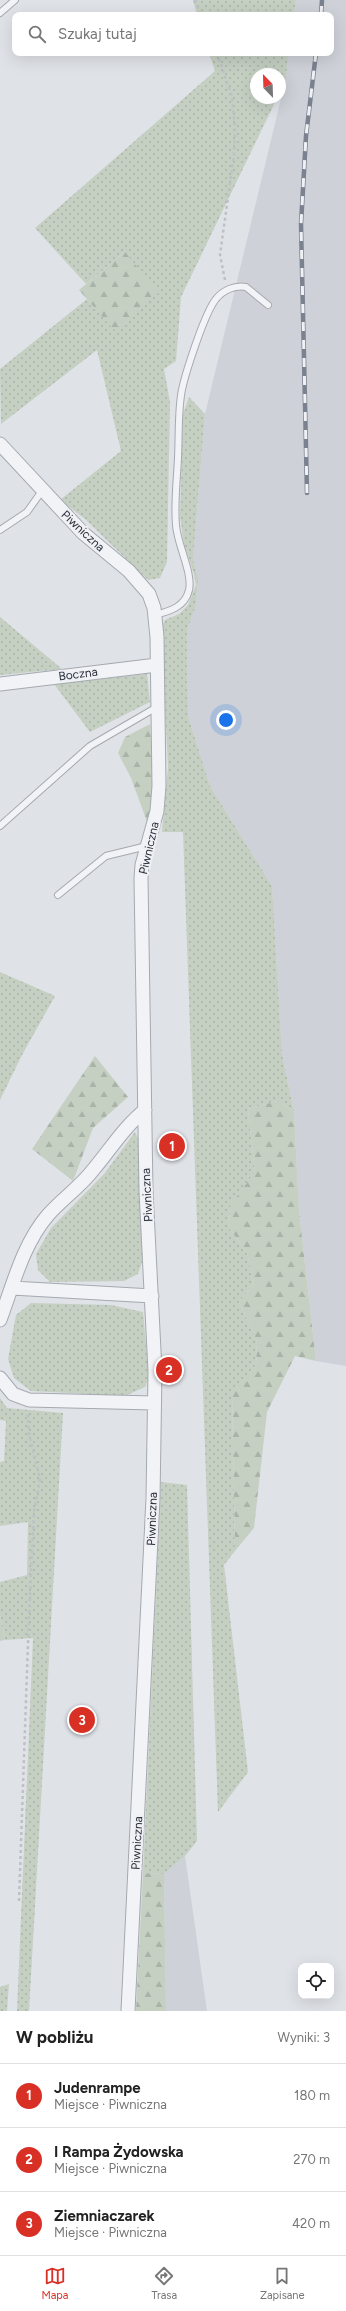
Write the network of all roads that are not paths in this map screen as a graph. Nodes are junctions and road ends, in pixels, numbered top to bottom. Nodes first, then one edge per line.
1 (15, 0) edge
2 (0, 13) edge
3 (268, 305) dead end
4 (0, 444) edge
5 (42, 491) junction
6 (0, 530) edge
7 (155, 615) junction
8 (156, 665) junction
9 (0, 684) edge
10 (157, 707) junction
11 (0, 826) edge
12 (149, 845) junction
13 (58, 895) dead end
14 (145, 1110) junction
15 (12, 1288) junction
16 (152, 1296) junction
17 (0, 1320) edge
18 (0, 1378) edge
19 (154, 1403) junction
20 (128, 2011) edge

1 - 2 lane
3 - 7 lane
4 - 5 street, Piwniczna
5 - 6 lane
5 - 7 street, Piwniczna
7 - 8 street, Piwniczna
8 - 9 street, Boczna
8 - 10 street, Piwniczna
10 - 11 lane
10 - 12 street, Piwniczna
12 - 13 lane
12 - 14 street, Piwniczna
14 - 15 street
14 - 16 street, Piwniczna
15 - 16 street
15 - 17 street
16 - 19 street, Piwniczna
18 - 19 street
19 - 20 street, Piwniczna

